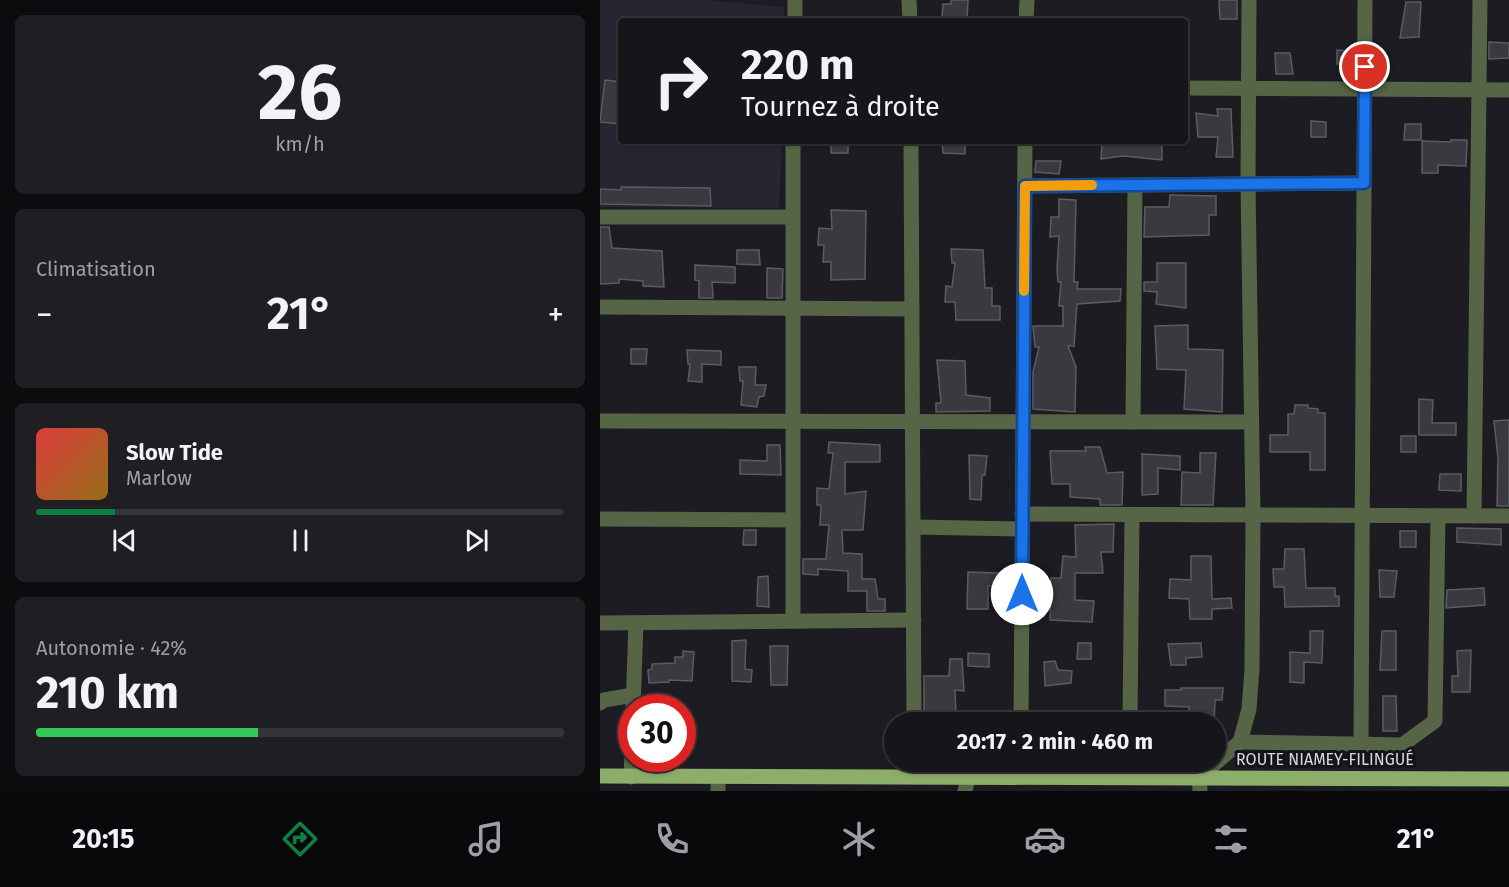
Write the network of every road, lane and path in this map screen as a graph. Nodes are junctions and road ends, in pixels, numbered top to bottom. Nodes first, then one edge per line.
1 (795, 0) edge
2 (909, 0) edge
3 (1027, 0) edge
4 (1250, 0) edge
5 (1365, 0) edge
6 (1480, 0) edge
7 (795, 18) edge
8 (910, 18) edge
9 (1026, 18) edge
10 (1188, 88) edge
11 (1249, 88) junction
12 (1365, 89) junction
13 (1479, 90) junction
14 (1509, 90) edge
15 (793, 144) edge
16 (911, 144) edge
17 (1025, 144) edge
18 (1364, 183) junction
19 (1248, 184) junction
20 (1135, 185) junction
21 (1025, 186) junction
22 (600, 217) edge
23 (792, 217) junction
24 (600, 307) edge
25 (792, 308) junction
26 (912, 309) junction
27 (600, 421) edge
28 (792, 422) junction
29 (914, 422) junction
30 (1023, 422) junction
31 (1133, 422) junction
32 (1250, 423) junction
33 (1132, 515) junction
34 (1253, 515) junction
35 (1362, 516) junction
36 (1438, 516) junction
37 (1473, 516) junction
38 (1509, 516) edge
39 (600, 519) edge
40 (793, 520) junction
41 (1022, 522) junction
42 (914, 527) junction
43 (914, 620) junction
44 (793, 621) junction
45 (600, 623) edge
46 (636, 623) junction
47 (633, 694) edge
48 (618, 700) edge
49 (600, 703) edge
50 (914, 712) edge
51 (1021, 712) edge
52 (1130, 712) edge
53 (1240, 742) junction
54 (1361, 744) junction
55 (884, 771) edge
56 (631, 772) edge
57 (924, 772) edge
58 (1012, 772) edge
59 (1140, 772) edge
60 (600, 776) edge
61 (631, 777) junction
62 (1509, 779) edge
63 (718, 784) edge
64 (966, 784) edge
65 (1200, 784) edge
66 (1396, 784) edge

1 - 7 street
2 - 8 street
3 - 9 street
4 - 11 street
5 - 12 street
6 - 13 street
10 - 11 street
11 - 12 street
11 - 19 street
12 - 13 street
12 - 18 street
13 - 14 street
13 - 37 street
15 - 23 street
16 - 26 street
17 - 21 street
18 - 19 street
18 - 35 street
19 - 20 street
19 - 32 street
20 - 21 street
20 - 31 street
21 - 30 street
22 - 23 street
23 - 25 street
24 - 25 street
25 - 26 street
25 - 28 street
26 - 29 street
27 - 28 street
28 - 29 street
28 - 40 street
29 - 30 street
29 - 42 street
30 - 31 street
30 - 41 street
31 - 32 street
32 - 34 street
33 - 34 street
33 - 41 street
33 - 52 street
34 - 35 street
34 - 53 street
35 - 36 street
35 - 54 street
36 - 37 street
36 - 54 street
37 - 38 street
39 - 40 street
40 - 44 street
41 - 42 street
41 - 51 street
42 - 43 street
43 - 44 street
43 - 50 street
44 - 46 street
45 - 46 street
46 - 47 street
48 - 49 street
53 - 54 street
53 - 65 street
55 - 63 main road, ROUTE NIAMEY-FILINGUÉ
56 - 61 street
57 - 64 main road, ROUTE NIAMEY-FILINGUÉ
58 - 64 main road, ROUTE NIAMEY-FILINGUÉ
59 - 65 main road, ROUTE NIAMEY-FILINGUÉ
60 - 61 main road, ROUTE NIAMEY-FILINGUÉ
61 - 63 main road, ROUTE NIAMEY-FILINGUÉ
62 - 66 main road, ROUTE NIAMEY-FILINGUÉ
65 - 66 main road, ROUTE NIAMEY-FILINGUÉ

